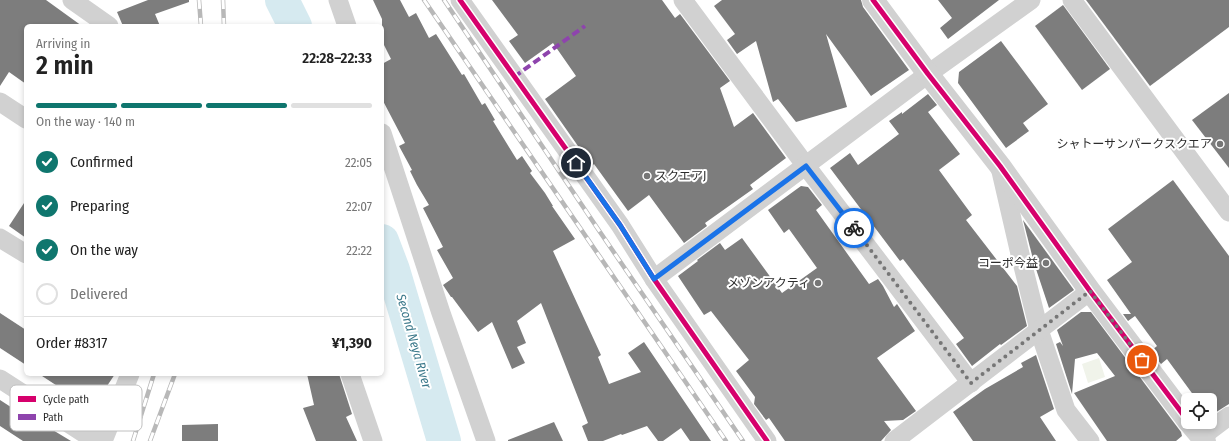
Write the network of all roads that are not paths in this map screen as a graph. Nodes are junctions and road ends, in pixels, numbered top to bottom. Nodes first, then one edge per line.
1 (72, 0) edge
2 (338, 0) edge
3 (460, 0) edge
4 (683, 0) edge
5 (873, 0) edge
6 (1031, 0) edge
7 (1072, 0) edge
8 (106, 24) edge
9 (346, 24) edge
10 (928, 74) junction
11 (0, 102) edge
12 (24, 118) edge
13 (384, 139) edge
14 (806, 166) junction
15 (1000, 166) junction
16 (1229, 212) edge
17 (0, 238) edge
18 (24, 253) edge
19 (654, 279) junction
20 (1090, 291) junction
21 (1039, 330) junction
22 (351, 376) edge
23 (0, 379) edge
24 (971, 383) junction
25 (10, 385) edge
26 (1229, 416) edge
27 (1196, 430) edge
28 (81, 431) edge
29 (107, 431) edge
30 (96, 441) edge
31 (103, 441) edge
32 (373, 441) edge
33 (486, 441) edge
34 (767, 441) edge
35 (894, 441) edge
36 (1090, 441) edge

1 - 8 street
2 - 9 street
3 - 19 street
4 - 14 street
5 - 10 street
6 - 10 street
7 - 16 street
10 - 14 street
10 - 15 street
11 - 12 street
13 - 33 street
14 - 19 street
14 - 24 street
15 - 20 street
15 - 21 street
17 - 18 street
19 - 34 street
20 - 21 street
20 - 27 street
21 - 24 street
21 - 36 street
22 - 32 street
23 - 25 street
24 - 35 street
26 - 27 street
28 - 30 street
29 - 31 street

